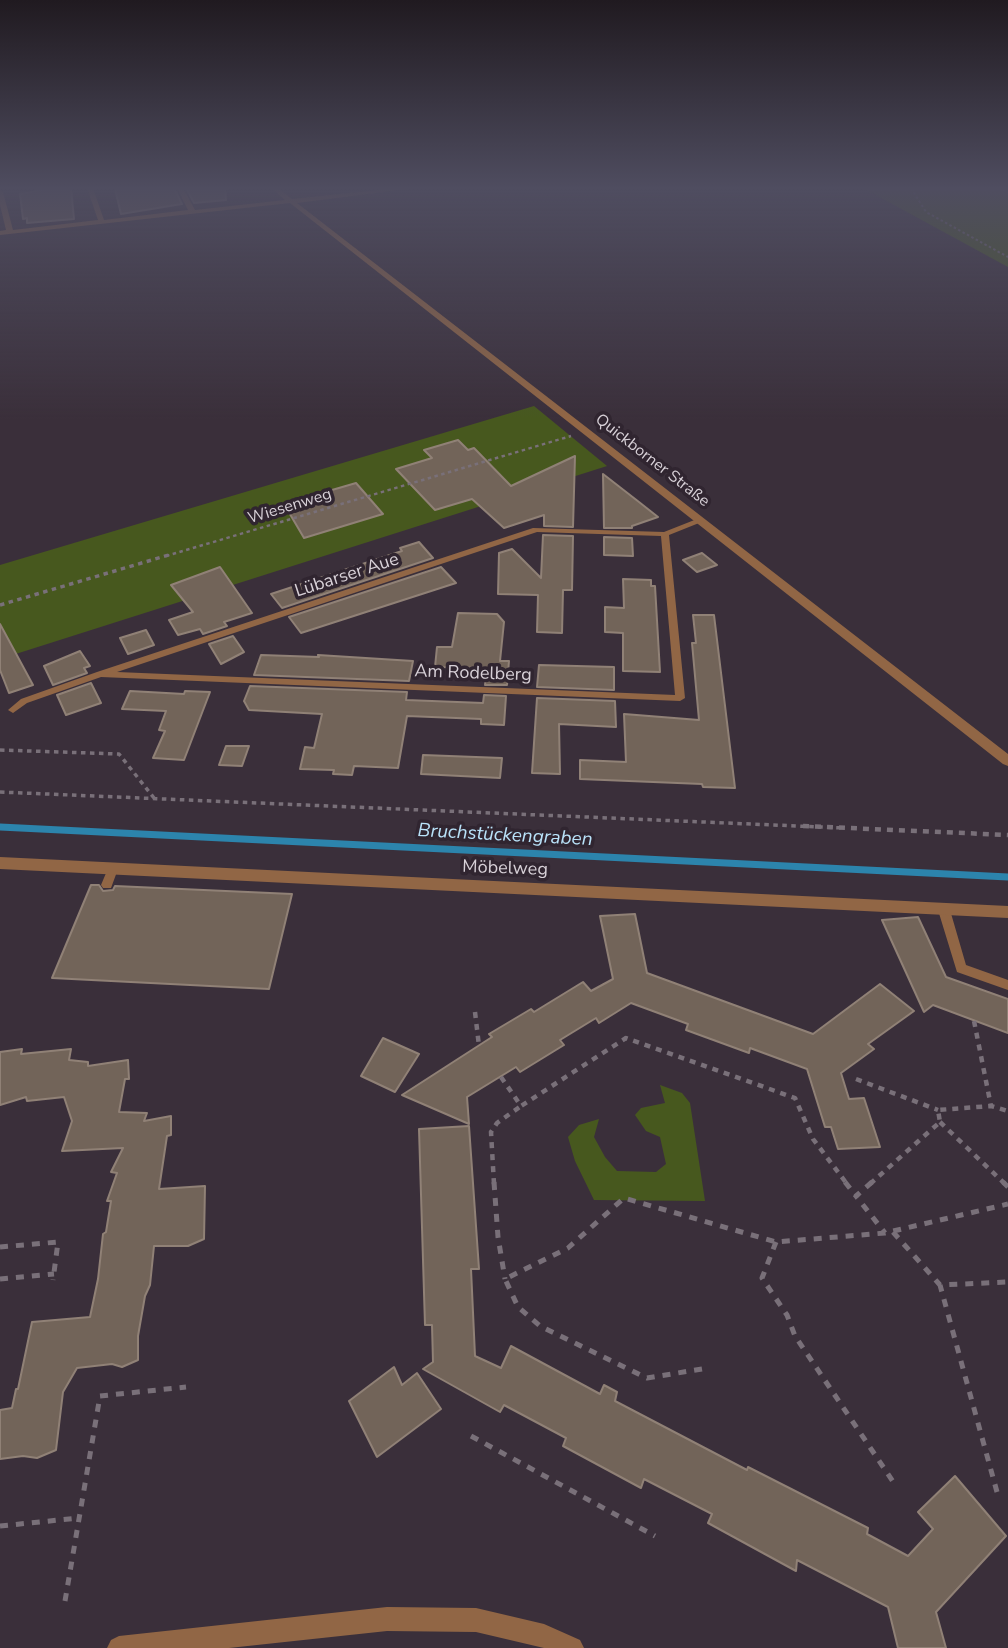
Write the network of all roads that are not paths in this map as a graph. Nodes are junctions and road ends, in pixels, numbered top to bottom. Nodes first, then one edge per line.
1 (373, 265) edge
2 (700, 521) junction
3 (665, 534) junction
4 (100, 674) junction
5 (13, 710) dead end
6 (1008, 761) edge
7 (0, 863) edge
8 (114, 869) junction
9 (107, 886) dead end
10 (944, 910) junction
11 (1008, 912) edge
12 (1008, 985) edge
13 (118, 1648) edge
14 (572, 1648) edge

1 - 2 street, Quickborner Straße
2 - 3 lane, Lübarser Aue
2 - 6 street, Quickborner Straße
3 - 4 lane, Lübarser Aue
3 - 4 lane, Am Rodelberg
4 - 5 lane, Lübarser Aue
7 - 8 street, Möbelweg
8 - 9 lane
8 - 10 street, Möbelweg
10 - 11 street, Möbelweg
10 - 12 lane
13 - 14 street

